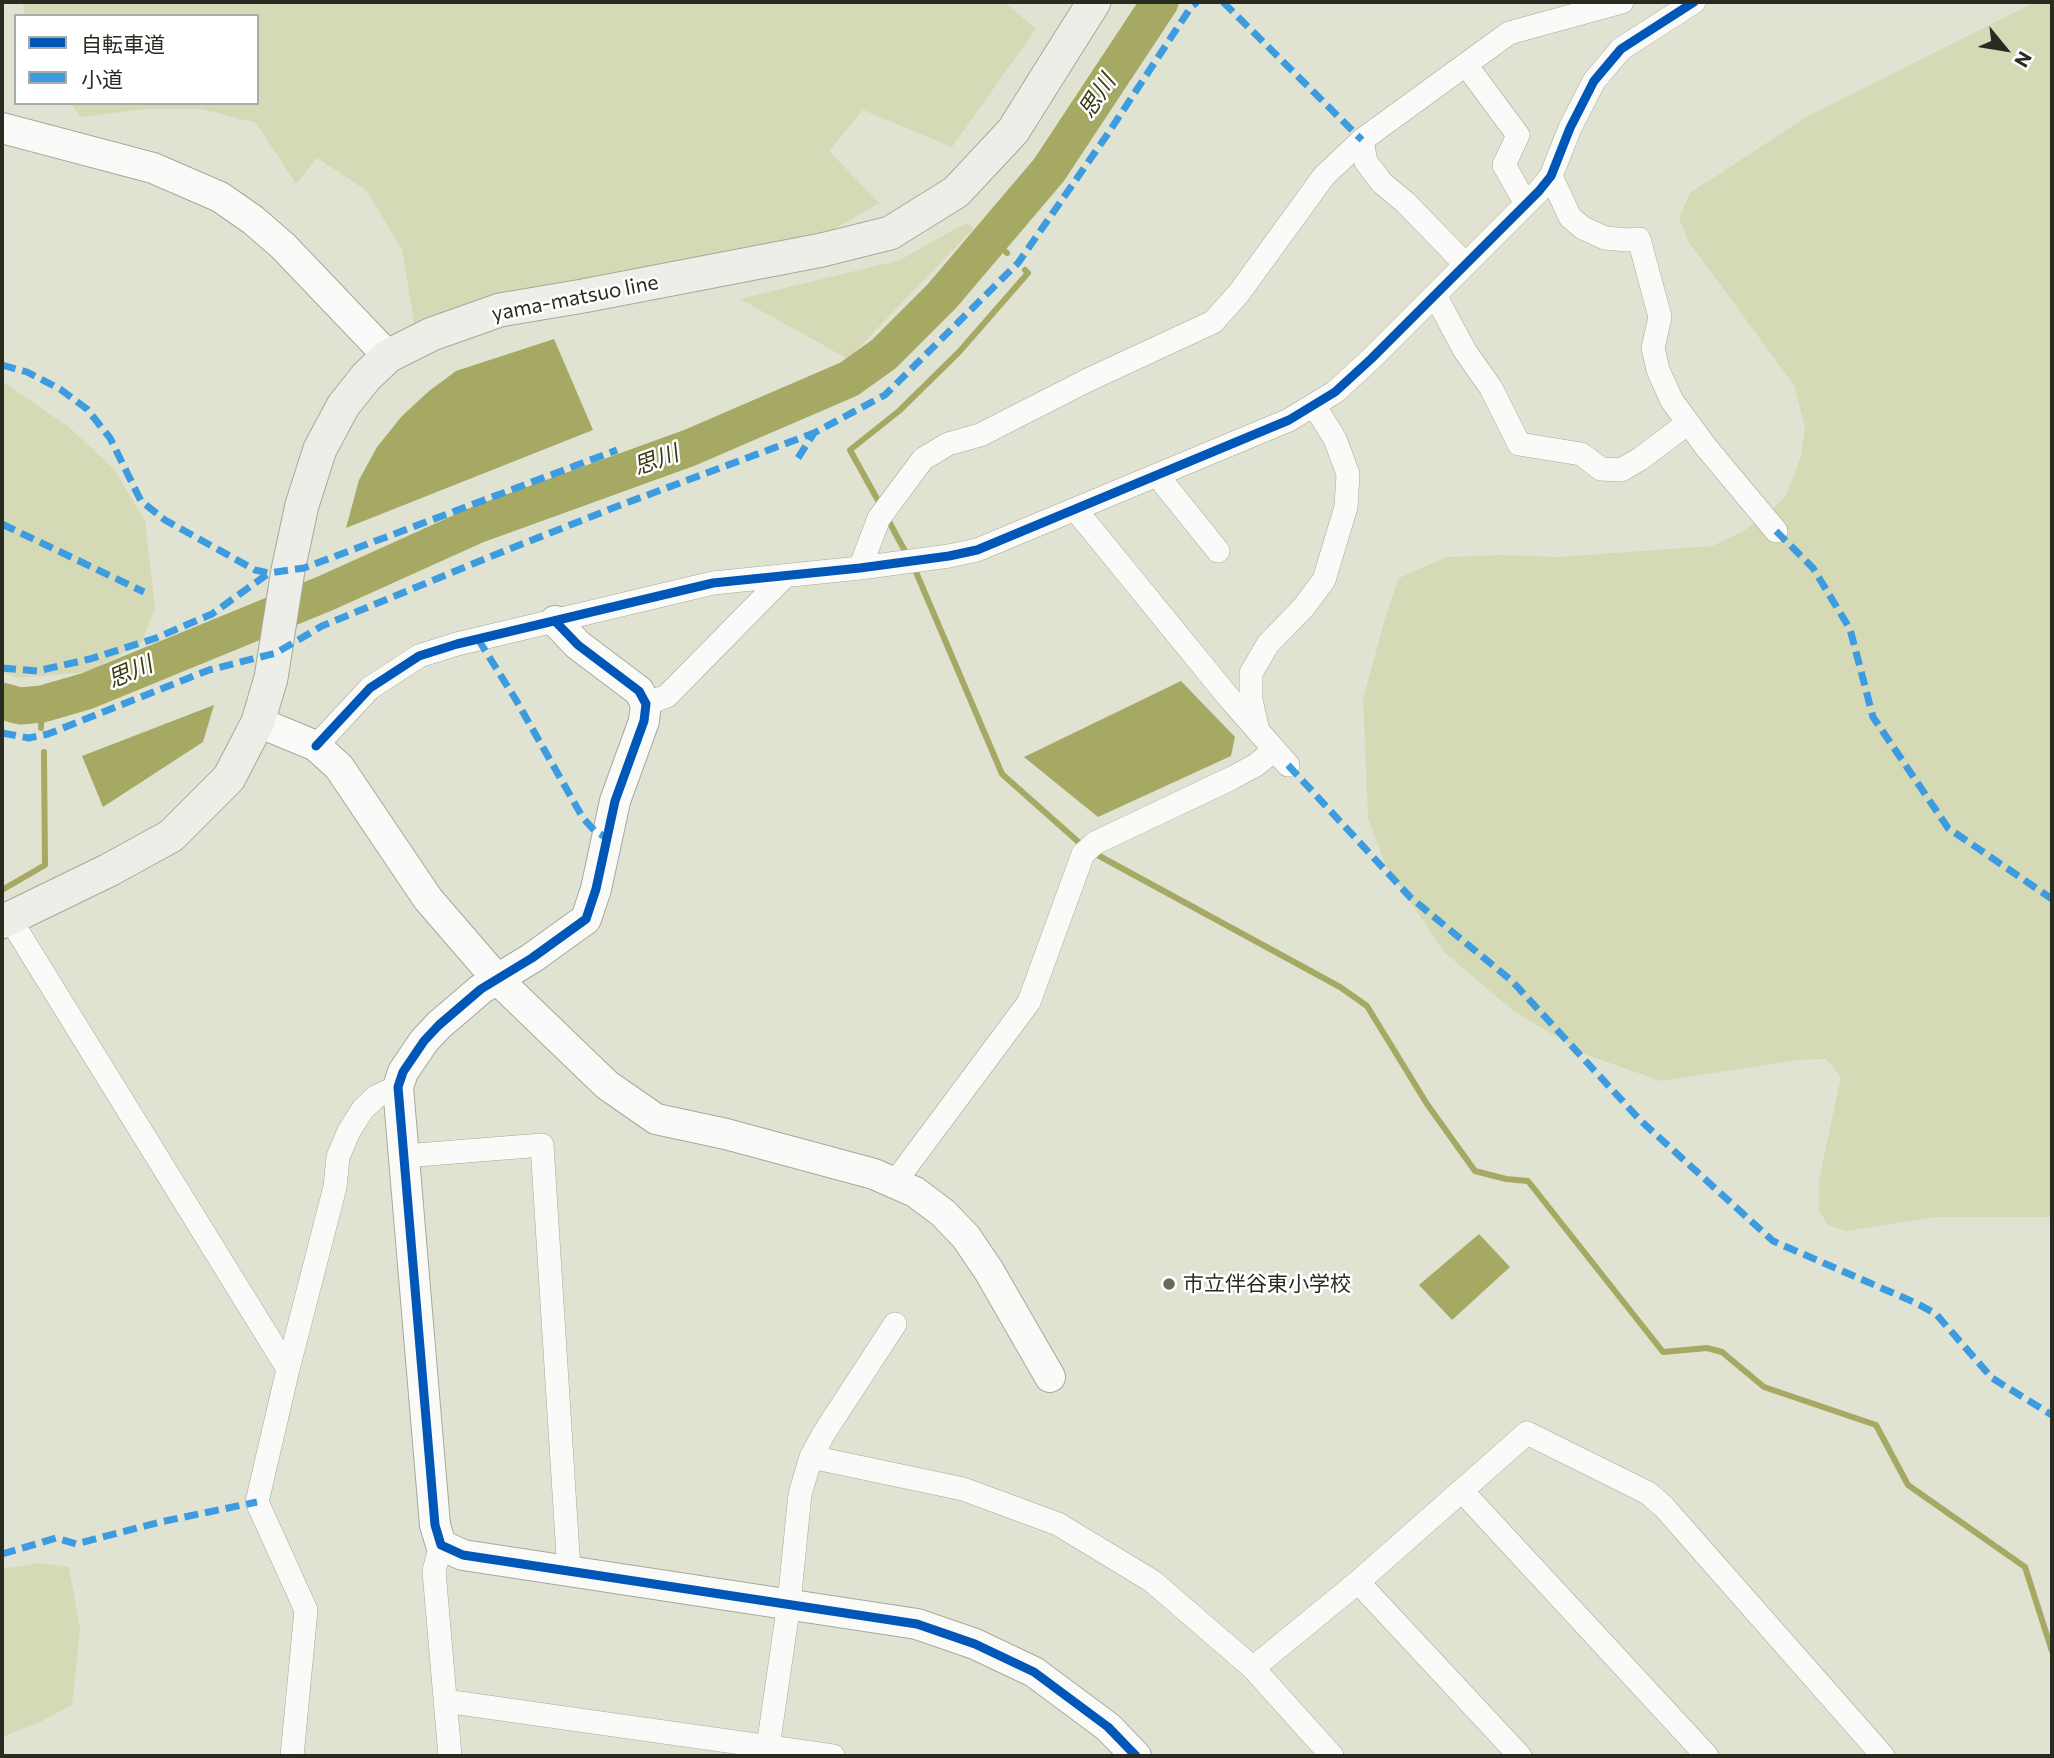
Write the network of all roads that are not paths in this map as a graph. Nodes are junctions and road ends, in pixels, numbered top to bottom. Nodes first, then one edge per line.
1 (1094, 2) edge
2 (1622, 2) edge
3 (1676, 5) edge
4 (1466, 65) junction
5 (2, 128) edge
6 (1362, 140) junction
7 (1551, 176) junction
8 (1527, 204) junction
9 (1465, 264) junction
10 (1435, 295) junction
11 (388, 356) junction
12 (1314, 405) junction
13 (1688, 423) junction
14 (1157, 475) junction
15 (1075, 509) junction
16 (1776, 531) dead end
17 (1218, 551) dead end
18 (860, 568) junction
19 (785, 576) junction
20 (555, 621) junction
21 (646, 704) junction
22 (258, 722) junction
23 (1258, 731) junction
24 (316, 746) junction
25 (6, 920) edge
26 (497, 979) junction
27 (398, 1087) junction
28 (404, 1156) junction
29 (895, 1182) junction
30 (895, 1324) dead end
31 (288, 1369) junction
32 (1050, 1377) dead end
33 (811, 1457) junction
34 (1462, 1491) junction
35 (441, 1545) junction
36 (569, 1571) junction
37 (1358, 1582) junction
38 (789, 1603) junction
39 (1253, 1668) junction
40 (444, 1701) junction
41 (768, 1747) junction
42 (292, 1756) edge
43 (450, 1756) edge
44 (833, 1756) edge
45 (1136, 1756) edge
46 (1332, 1756) edge
47 (1520, 1756) edge
48 (1707, 1756) edge
49 (1883, 1756) edge

1 - 11 main road, yama-matsuo line
2 - 4 street
3 - 7 street
4 - 6 street
4 - 8 street
5 - 11 street
6 - 9 street
6 - 18 street
7 - 8 street
7 - 13 street
8 - 9 street
9 - 10 street
10 - 12 street
10 - 13 street
11 - 22 main road, yama-matsuo line
12 - 14 street
12 - 23 street
13 - 16 street
14 - 15 street
14 - 17 street
15 - 18 street
15 - 23 street
18 - 19 street
19 - 20 street
19 - 21 street
20 - 21 street
20 - 24 street
21 - 26 street
22 - 24 street
22 - 25 main road, yama-matsuo line
23 - 29 street
24 - 26 street
25 - 31 street
26 - 27 street
26 - 29 street
27 - 28 street
27 - 31 street
28 - 35 street
28 - 36 street
29 - 32 street
30 - 33 street
31 - 42 street
33 - 38 street
33 - 39 street
34 - 37 street
34 - 48 street
34 - 49 street
35 - 36 street
35 - 40 street
36 - 38 street
37 - 39 street
37 - 47 street
38 - 41 street
38 - 45 street
39 - 46 street
40 - 41 street
40 - 43 street
41 - 44 street

